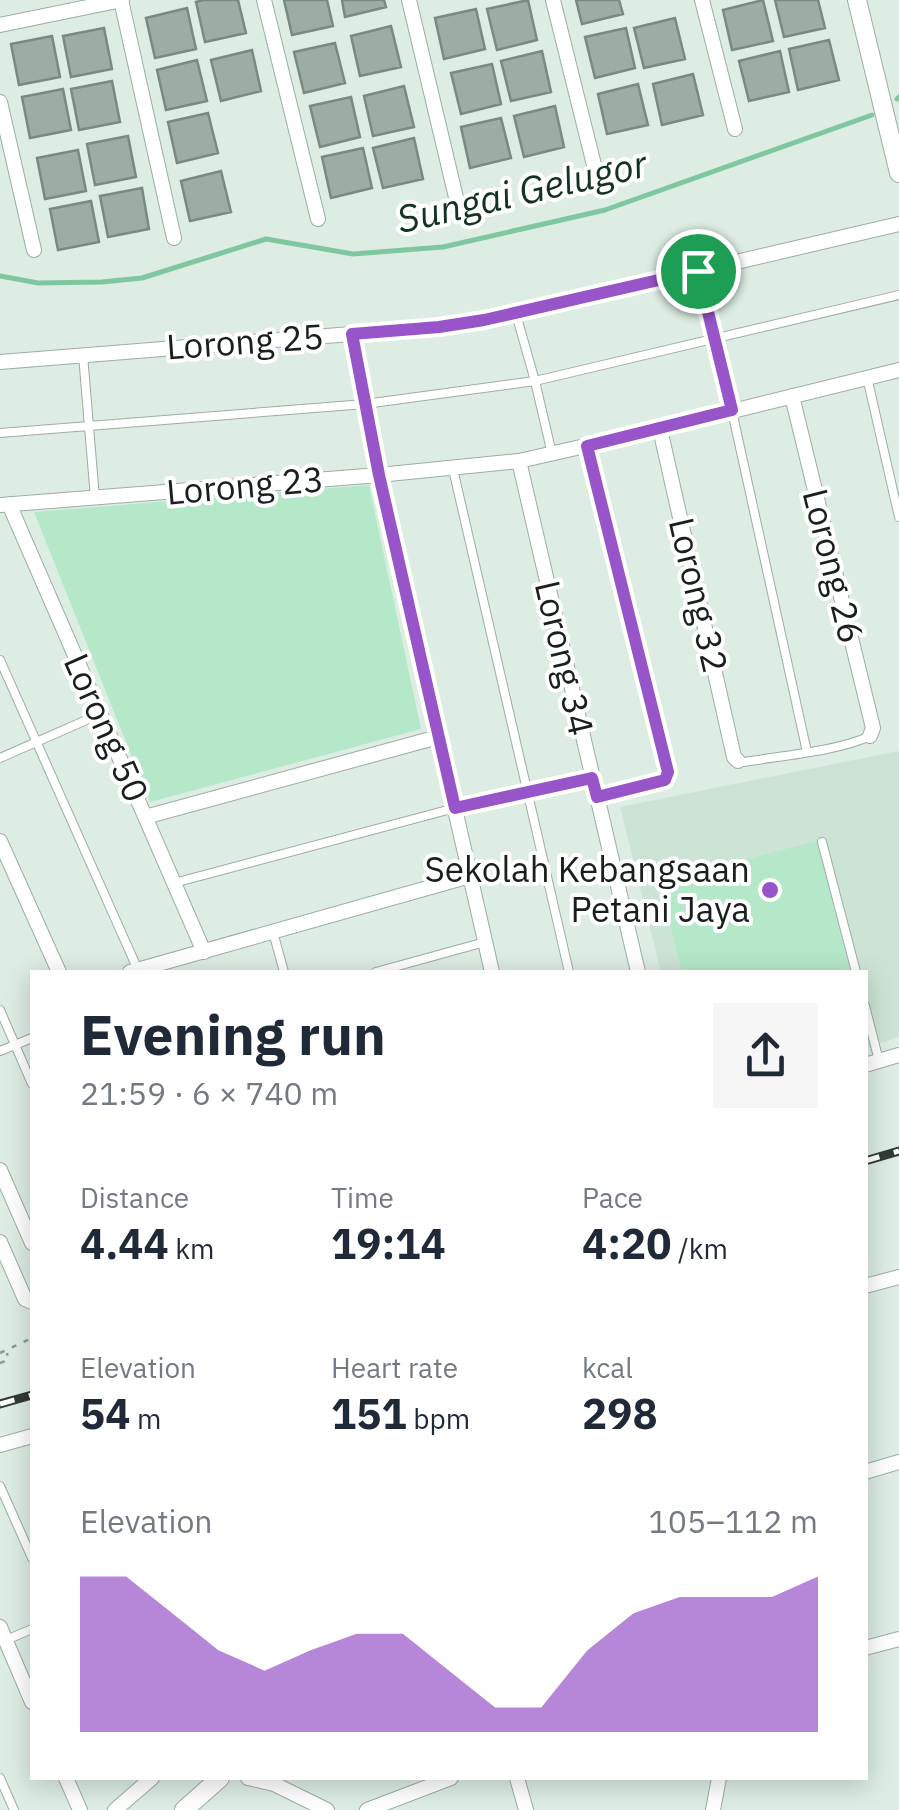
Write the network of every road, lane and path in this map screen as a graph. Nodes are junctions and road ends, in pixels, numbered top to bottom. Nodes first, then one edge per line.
1 (121, 0) edge
2 (264, 0) edge
3 (409, 0) edge
4 (553, 0) edge
5 (702, 0) edge
6 (857, 0) edge
7 (0, 24) edge
8 (0, 102) edge
9 (736, 129) dead end
10 (899, 171) edge
11 (596, 174) dead end
12 (460, 210) dead end
13 (318, 219) dead end
14 (899, 224) edge
15 (174, 238) dead end
16 (34, 250) dead end
17 (698, 271) junction
18 (899, 295) edge
19 (516, 314) junction
20 (352, 334) junction
21 (715, 340) junction
22 (83, 355) junction
23 (0, 362) edge
24 (899, 370) edge
25 (867, 378) junction
26 (535, 380) junction
27 (792, 396) junction
28 (365, 404) junction
29 (732, 410) junction
30 (89, 425) junction
31 (660, 429) junction
32 (0, 434) edge
33 (587, 446) junction
34 (552, 454) junction
35 (519, 461) junction
36 (453, 468) junction
37 (379, 475) junction
38 (95, 498) junction
39 (5, 504) edge
40 (899, 518) edge
41 (0, 660) edge
42 (100, 714) junction
43 (870, 736) joint
44 (438, 737) junction
45 (36, 741) junction
46 (808, 752) junction
47 (0, 758) edge
48 (738, 760) joint
49 (592, 778) junction
50 (527, 792) junction
51 (597, 797) junction
52 (455, 808) junction
53 (145, 817) junction
54 (0, 840) edge
55 (822, 842) dead end
56 (470, 876) junction
57 (174, 883) junction
58 (273, 932) junction
59 (485, 942) junction
60 (204, 952) junction
61 (58, 970) edge
62 (134, 970) edge
63 (138, 970) edge
64 (283, 970) edge
65 (383, 970) edge
66 (492, 970) edge
67 (569, 970) edge
68 (638, 970) edge
69 (855, 970) edge
70 (0, 1010) edge
71 (868, 1030) edge
72 (30, 1039) edge
73 (15, 1045) junction
74 (0, 1051) edge
75 (899, 1055) edge
76 (872, 1063) edge
77 (30, 1079) edge
78 (0, 1170) edge
79 (30, 1238) edge
80 (0, 1242) edge
81 (899, 1277) edge
82 (868, 1285) edge
83 (30, 1301) edge
84 (30, 1339) edge
85 (6, 1352) junction
86 (0, 1354) edge
87 (0, 1363) edge
88 (30, 1437) edge
89 (0, 1445) edge
90 (899, 1462) edge
91 (868, 1471) edge
92 (0, 1486) edge
93 (30, 1554) edge
94 (30, 1629) edge
95 (3, 1634) edge
96 (899, 1639) edge
97 (868, 1647) edge
98 (30, 1697) edge
99 (0, 1778) edge
100 (67, 1780) edge
101 (218, 1780) edge
102 (257, 1780) edge
103 (445, 1780) edge
104 (518, 1780) edge
105 (720, 1780) edge
106 (134, 1784) edge
107 (14, 1810) edge
108 (80, 1810) edge
109 (115, 1810) edge
110 (184, 1810) edge
111 (327, 1810) edge
112 (367, 1810) edge
113 (526, 1810) edge
114 (713, 1810) edge

1 - 7 street
1 - 15 street
2 - 13 street
3 - 12 street
4 - 11 street
5 - 9 street
6 - 10 street
8 - 16 street
14 - 17 street, Lorong 25
17 - 19 street, Lorong 25
17 - 21 lane
18 - 21 lane
19 - 20 street, Lorong 25
19 - 26 lane
20 - 22 street, Lorong 25
20 - 28 street
21 - 26 lane
21 - 29 lane
22 - 23 street, Lorong 25
22 - 30 lane
24 - 25 street, Lorong 23
25 - 27 street, Lorong 23
25 - 40 lane
26 - 28 lane
26 - 34 lane
27 - 29 street, Lorong 23
27 - 43 street, Lorong 26
28 - 30 lane
28 - 37 street
29 - 31 street, Lorong 23
29 - 46 lane
30 - 32 lane
30 - 38 lane
31 - 33 street, Lorong 23
31 - 48 street, Lorong 32
33 - 34 street, Lorong 23
33 - 51 lane
34 - 35 street, Lorong 23
35 - 36 street, Lorong 23
35 - 49 street, Lorong 34
36 - 37 street, Lorong 23
36 - 50 lane
37 - 38 street, Lorong 23
37 - 44 street
38 - 39 street, Lorong 23
39 - 42 street, Lorong 50
41 - 45 lane
42 - 45 lane
42 - 53 street, Lorong 50
43 - 46 lane
44 - 52 street
44 - 53 street
45 - 47 lane
45 - 62 lane
46 - 48 lane
49 - 50 lane
49 - 51 street, Lorong 34
50 - 52 lane
50 - 67 lane
51 - 68 street, Lorong 34
52 - 56 street
52 - 57 lane
53 - 57 street, Lorong 50
54 - 61 street
55 - 69 lane
56 - 58 street
56 - 59 street
57 - 60 street, Lorong 50
58 - 60 street
58 - 64 lane
59 - 65 lane
59 - 66 street
60 - 63 street
70 - 73 lane
71 - 76 lane
72 - 73 lane
73 - 74 lane
73 - 77 lane
75 - 76 street
78 - 79 street
80 - 83 street
81 - 82 street
84 - 85 path
85 - 86 path
85 - 87 path
88 - 89 street
90 - 91 street
92 - 93 lane
94 - 95 lane
95 - 98 street
96 - 97 street
99 - 107 lane
100 - 108 street
101 - 110 street
102 - 111 street
103 - 112 street
104 - 113 street
105 - 114 street
106 - 109 street

